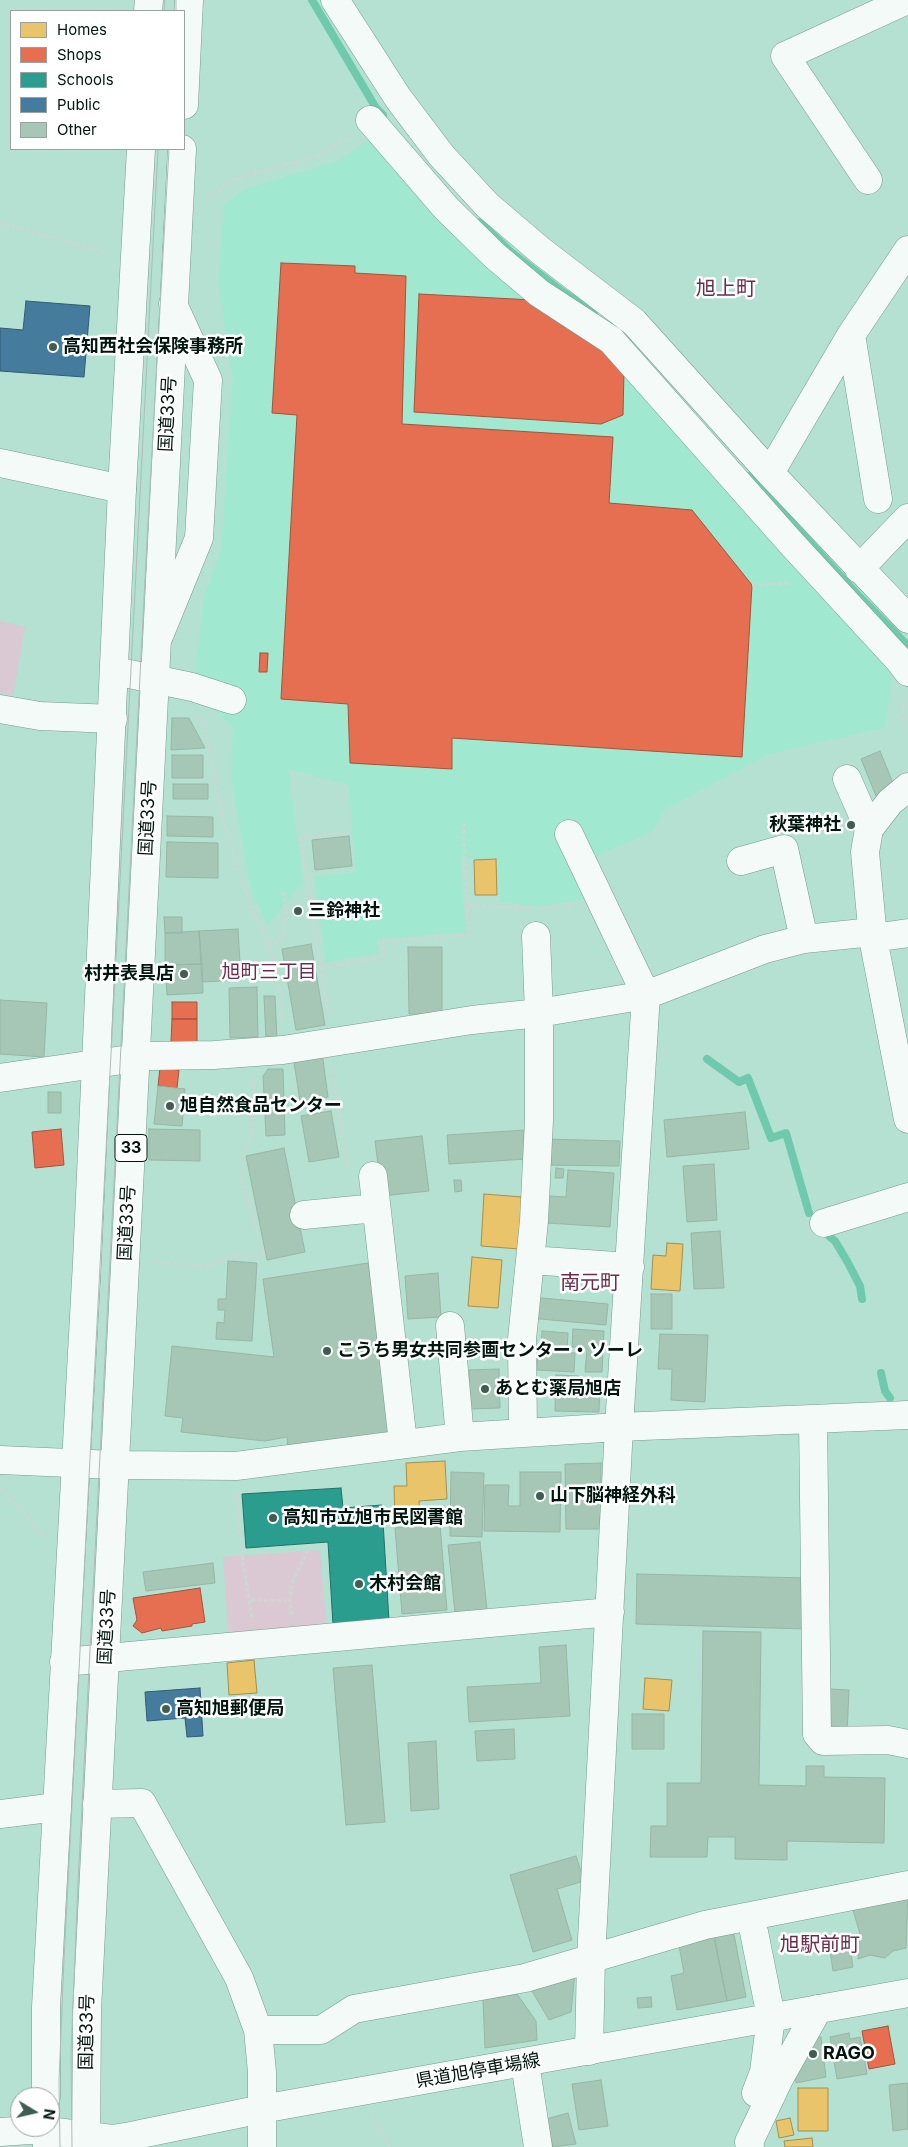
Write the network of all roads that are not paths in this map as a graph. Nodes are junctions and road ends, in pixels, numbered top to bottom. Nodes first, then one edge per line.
1 (189, 0) edge
2 (335, 0) edge
3 (906, 0) edge
4 (185, 84) edge
5 (383, 110) junction
6 (141, 150) edge
7 (182, 150) edge
8 (868, 180) dead end
9 (908, 250) edge
10 (531, 264) junction
11 (173, 304) junction
12 (851, 335) junction
13 (0, 463) edge
14 (770, 473) junction
15 (122, 489) junction
16 (878, 499) dead end
17 (908, 518) edge
18 (859, 569) junction
19 (908, 619) edge
20 (157, 641) junction
21 (115, 671) junction
22 (155, 679) junction
23 (907, 682) edge
24 (232, 700) dead end
25 (0, 709) edge
26 (113, 718) junction
27 (847, 779) dead end
28 (908, 787) edge
29 (869, 829) junction
30 (569, 834) dead end
31 (742, 861) dead end
32 (908, 933) edge
33 (873, 935) junction
34 (536, 936) dead end
35 (804, 939) junction
36 (646, 995) junction
37 (539, 1013) junction
38 (136, 1058) junction
39 (95, 1064) junction
40 (0, 1078) edge
41 (908, 1119) edge
42 (373, 1176) road end
43 (908, 1197) edge
44 (376, 1208) junction
45 (304, 1215) dead end
46 (824, 1223) dead end
47 (544, 1261) dead end
48 (630, 1267) junction
49 (450, 1326) dead end
50 (908, 1415) edge
51 (813, 1420) junction
52 (619, 1427) junction
53 (523, 1434) junction
54 (460, 1437) junction
55 (403, 1443) junction
56 (0, 1460) edge
57 (75, 1464) junction
58 (115, 1465) junction
59 (610, 1612) junction
60 (106, 1658) junction
61 (64, 1662) junction
62 (908, 1744) edge
63 (97, 1804) junction
64 (56, 1807) junction
65 (0, 1814) edge
66 (908, 1885) edge
67 (754, 1932) dead end
68 (591, 1960) junction
69 (908, 1993) edge
70 (818, 2009) junction
71 (258, 2030) junction
72 (779, 2038) junction
73 (589, 2051) junction
74 (525, 2063) junction
75 (46, 2087) edge
76 (262, 2109) junction
77 (749, 2133) edge
78 (60, 2137) edge
79 (86, 2141) edge
80 (262, 2147) edge
81 (538, 2147) edge

1 - 4 main road
2 - 5 main road
3 - 8 main road
5 - 10 main road
5 - 10 main road
6 - 15 main road, 33
7 - 11 main road, 国道33号 / 33
9 - 12 main road
10 - 14 main road
10 - 23 main road
11 - 20 main road, 国道33号 / 33
11 - 20 main road
12 - 14 main road
12 - 16 main road
13 - 15 main road
14 - 18 main road
15 - 21 main road, 33
17 - 18 main road
18 - 19 main road
20 - 22 main road, 国道33号 / 33
21 - 22 main road
21 - 26 main road, 33
22 - 24 main road
22 - 38 main road, 国道33号 / 33
25 - 26 main road
26 - 39 main road, 33
27 - 29 main road
28 - 29 main road
29 - 33 main road
30 - 36 main road
31 - 35 main road
32 - 33 main road
33 - 35 main road
33 - 41 main road
34 - 37 main road
35 - 36 main road
36 - 37 main road
36 - 48 main road
37 - 38 main road
37 - 53 main road
38 - 39 main road
38 - 58 main road, 国道33号 / 33
39 - 40 main road
39 - 57 main road, 33
42 - 44 main road
43 - 46 main road
44 - 45 main road
44 - 55 main road
47 - 48 main road
48 - 52 main road
49 - 54 main road
50 - 51 main road
51 - 52 main road
51 - 62 main road
52 - 53 main road
52 - 59 main road
53 - 54 main road
54 - 55 main road
55 - 58 main road
56 - 57 main road
57 - 58 main road
57 - 61 main road, 33
58 - 60 main road, 国道33号 / 33
59 - 60 main road
59 - 68 main road
60 - 61 main road
60 - 63 main road, 国道33号 / 33
61 - 64 main road, 33
63 - 71 main road
63 - 79 main road, 国道33号 / 33
64 - 65 main road
64 - 75 main road, 33
66 - 68 main road
67 - 72 main road
68 - 71 main road
68 - 73 main road
69 - 70 main road, 県道旭停車場線
70 - 72 main road, 県道旭停車場線
70 - 72 main road
71 - 76 main road
72 - 73 main road, 県道旭停車場線
72 - 77 main road
73 - 74 main road, 県道旭停車場線
74 - 76 main road, 県道旭停車場線
74 - 81 main road
76 - 79 main road, 県道旭停車場線
76 - 80 main road
78 - 79 main road, 県道旭停車場線

